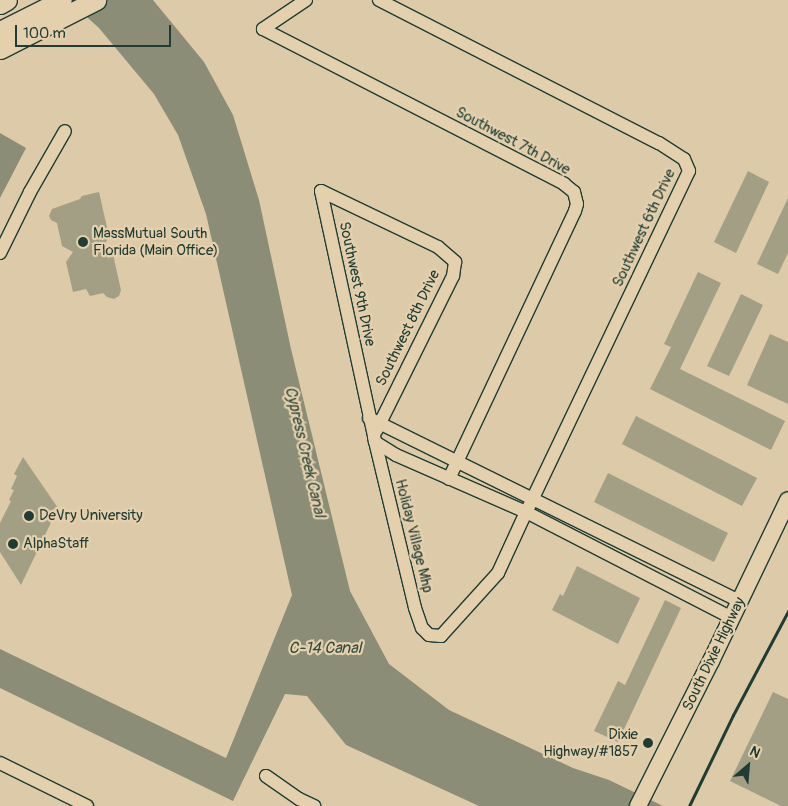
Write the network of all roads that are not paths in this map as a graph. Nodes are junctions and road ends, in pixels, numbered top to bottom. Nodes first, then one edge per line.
1 (7, 0) edge
2 (62, 0) edge
3 (96, 0) edge
4 (306, 0) edge
5 (379, 0) edge
6 (0, 4) edge
7 (48, 16) junction
8 (0, 31) edge
9 (0, 49) edge
10 (0, 62) edge
11 (65, 131) dead end
12 (321, 191) joint
13 (0, 252) edge
14 (375, 421) junction
15 (374, 440) junction
16 (456, 462) junction
17 (449, 478) junction
18 (532, 499) junction
19 (788, 500) edge
20 (526, 512) junction
21 (740, 601) junction
22 (732, 618) junction
23 (0, 763) edge
24 (266, 776) dead end
25 (297, 802) edge
26 (87, 806) edge
27 (314, 806) edge
28 (638, 806) edge

1 - 6 highway
2 - 7 highway
3 - 7 highway
4 - 16 street, Southwest 7th Drive
5 - 18 street, Southwest 6th Drive
7 - 8 highway
7 - 9 highway
7 - 10 highway
11 - 13 street
12 - 14 street, Southwest 9th Drive
12 - 14 street, Southwest 8th Drive
14 - 15 street, Southwest 9th Drive
14 - 16 street
15 - 17 street, Holiday Village Mhp
15 - 20 street, Holiday Village Mhp
16 - 17 street, Southwest 7th Drive
16 - 18 street
17 - 20 street, Holiday Village Mhp
18 - 20 street, Southwest 6th Drive
18 - 21 street
19 - 21 main road, South Dixie Highway
20 - 22 street, Holiday Village Mhp
21 - 22 main road, South Dixie Highway
22 - 28 main road, South Dixie Highway
23 - 26 street
24 - 25 street
25 - 27 street

